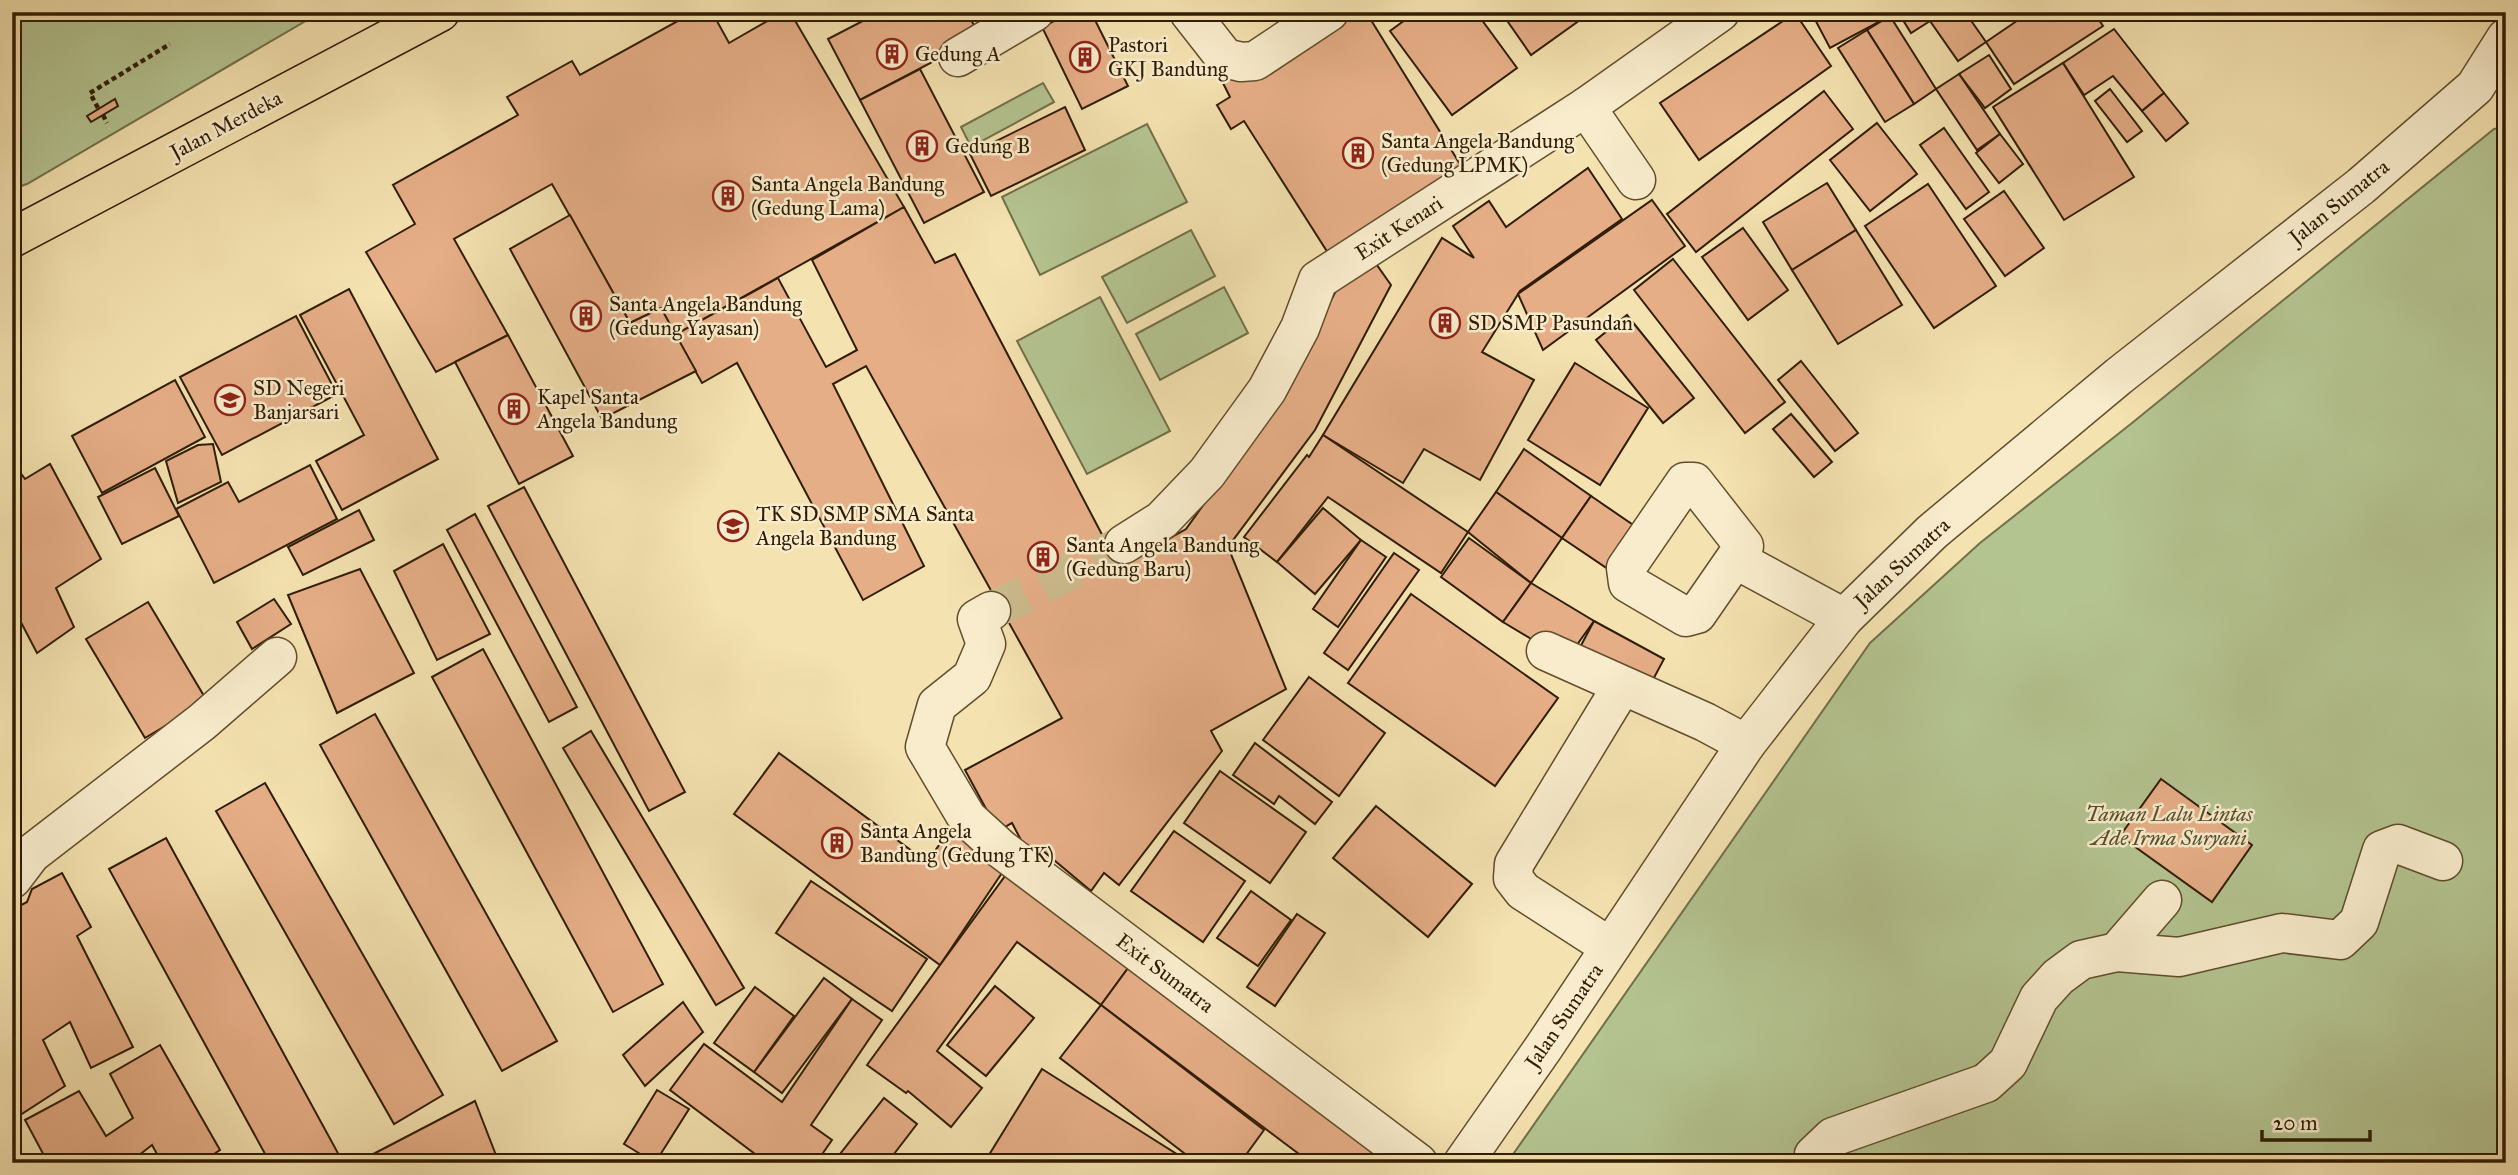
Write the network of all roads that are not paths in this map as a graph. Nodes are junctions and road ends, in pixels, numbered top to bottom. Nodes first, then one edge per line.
1 (1034, 12) edge
2 (1189, 12) edge
3 (1329, 12) edge
4 (1720, 12) edge
5 (438, 13) edge
6 (2506, 38) edge
7 (958, 57) dead end
8 (2490, 83) edge
9 (1586, 107) junction
10 (1636, 180) dead end
11 (12, 238) edge
12 (1124, 544) tunnel mouth
13 (1735, 559) dead end
14 (991, 611) dead end
15 (1844, 618) junction
16 (1546, 651) dead end
17 (277, 657) dead end
18 (1622, 686) junction
19 (1746, 744) junction
20 (2443, 861) dead end
21 (12, 879) edge
22 (2162, 900) dead end
23 (1610, 947) junction
24 (2117, 953) junction
25 (1409, 1156) edge
26 (1463, 1163) edge
27 (1816, 1163) edge

1 - 7 street
2 - 3 street
4 - 9 street, Exit Kenari
5 - 11 main road, Jalan Merdeka
6 - 8 street, Jalan Sumatra
8 - 15 street, Jalan Sumatra
9 - 10 street
9 - 12 street, Exit Kenari
13 - 15 street
14 - 25 street, Exit Sumatra
15 - 19 street, Jalan Sumatra
16 - 18 street
17 - 21 street
18 - 19 street
18 - 23 street
19 - 23 street, Jalan Sumatra
20 - 24 street
22 - 24 street
23 - 26 street, Jalan Sumatra
24 - 27 street

